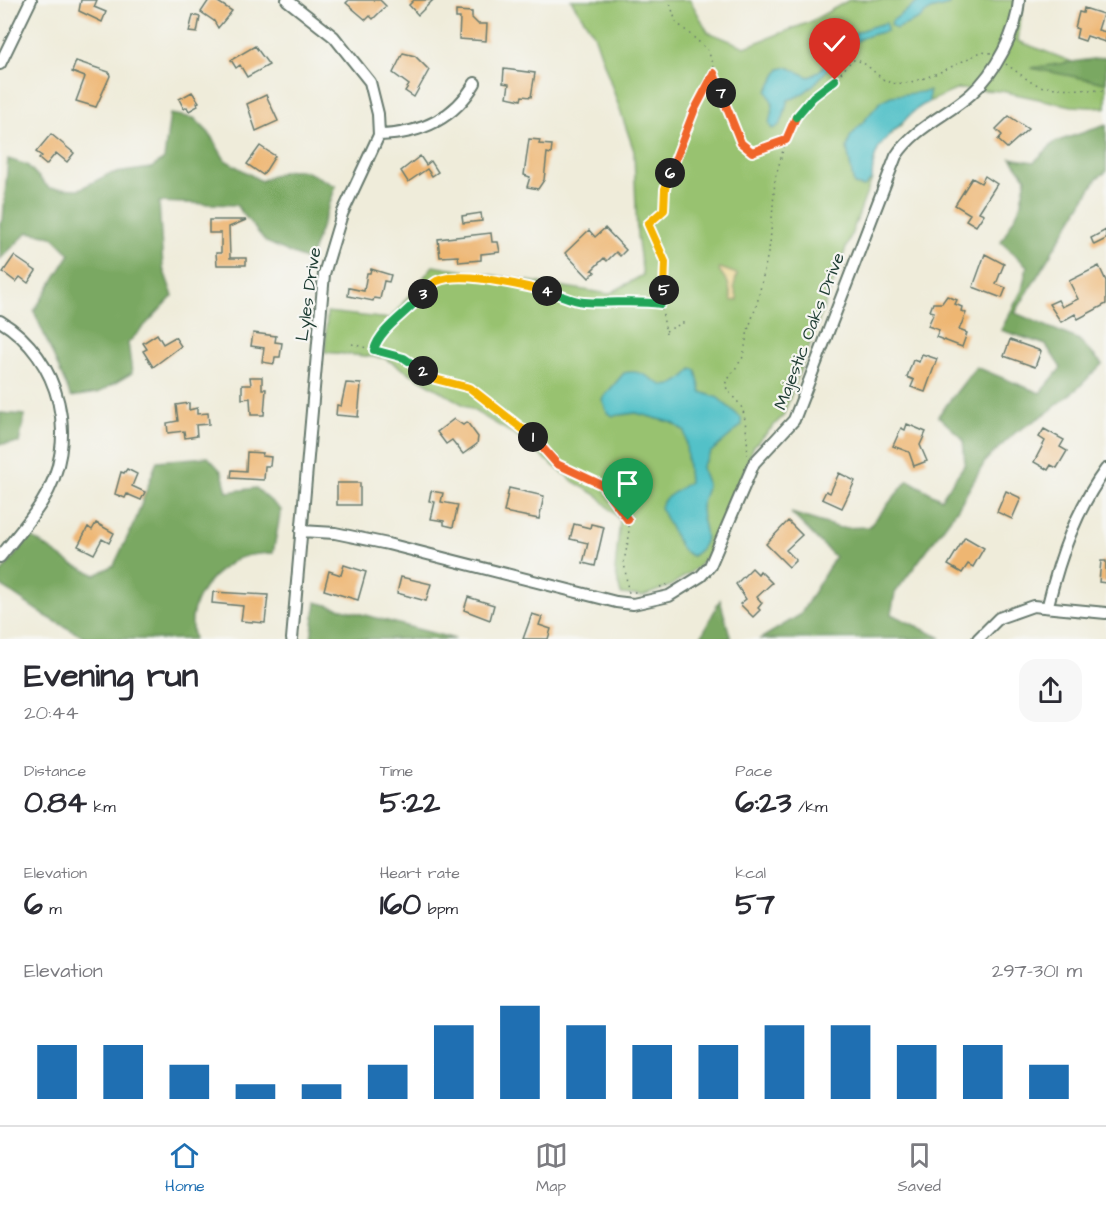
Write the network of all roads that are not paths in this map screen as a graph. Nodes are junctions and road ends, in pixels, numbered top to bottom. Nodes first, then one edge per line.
1 (32, 0) edge
2 (287, 0) edge
3 (1018, 0) edge
4 (304, 4) edge
5 (0, 64) edge
6 (475, 83) dead end
7 (379, 135) junction
8 (0, 321) edge
9 (1106, 469) edge
10 (301, 531) junction
11 (0, 557) edge
12 (1048, 605) junction
13 (1106, 613) edge
14 (292, 639) edge
15 (978, 639) edge

1 - 5 street
2 - 4 street
3 - 10 street, Majestic Oaks Drive
4 - 7 street
6 - 7 street
7 - 10 street, Lyles Drive
8 - 11 street
9 - 12 street
10 - 14 street, Lyles Drive
12 - 13 street
12 - 15 street

